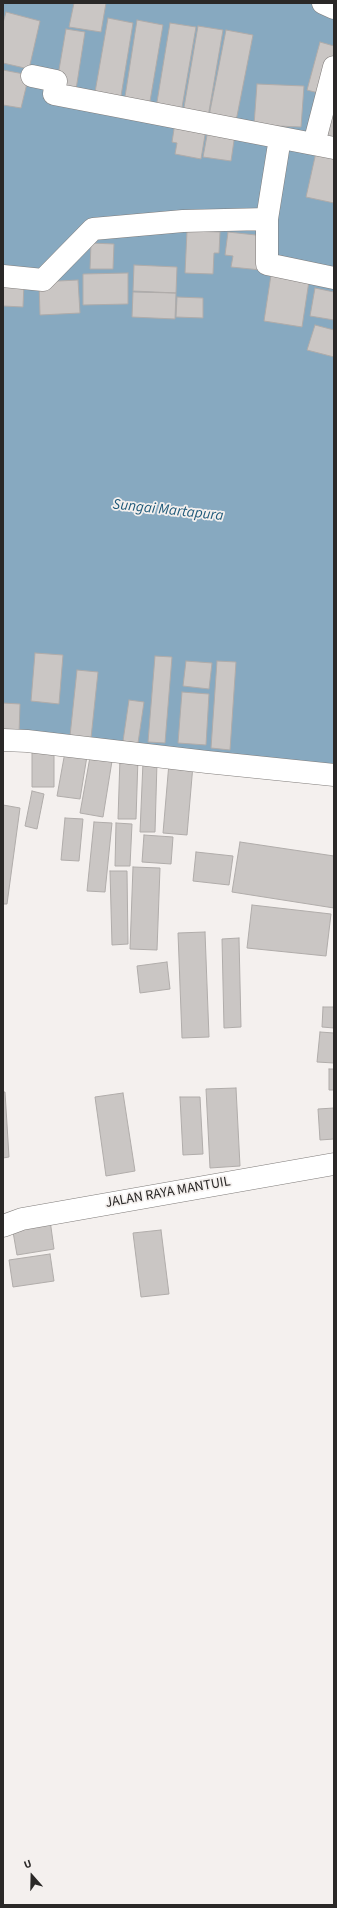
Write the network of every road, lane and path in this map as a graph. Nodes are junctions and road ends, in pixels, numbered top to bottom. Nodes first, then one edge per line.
1 (323, 3) edge
2 (334, 8) edge
3 (334, 67) edge
4 (32, 76) dead end
5 (280, 138) junction
6 (324, 146) edge
7 (267, 219) junction
8 (3, 276) edge
9 (334, 278) edge
10 (3, 740) edge
11 (334, 775) edge
12 (334, 1164) edge
13 (3, 1226) edge

1 - 2 street
3 - 6 street
4 - 5 street
5 - 6 street
5 - 7 street
7 - 8 street
7 - 9 street
10 - 11 street
12 - 13 street, JALAN RAYA MANTUIL

